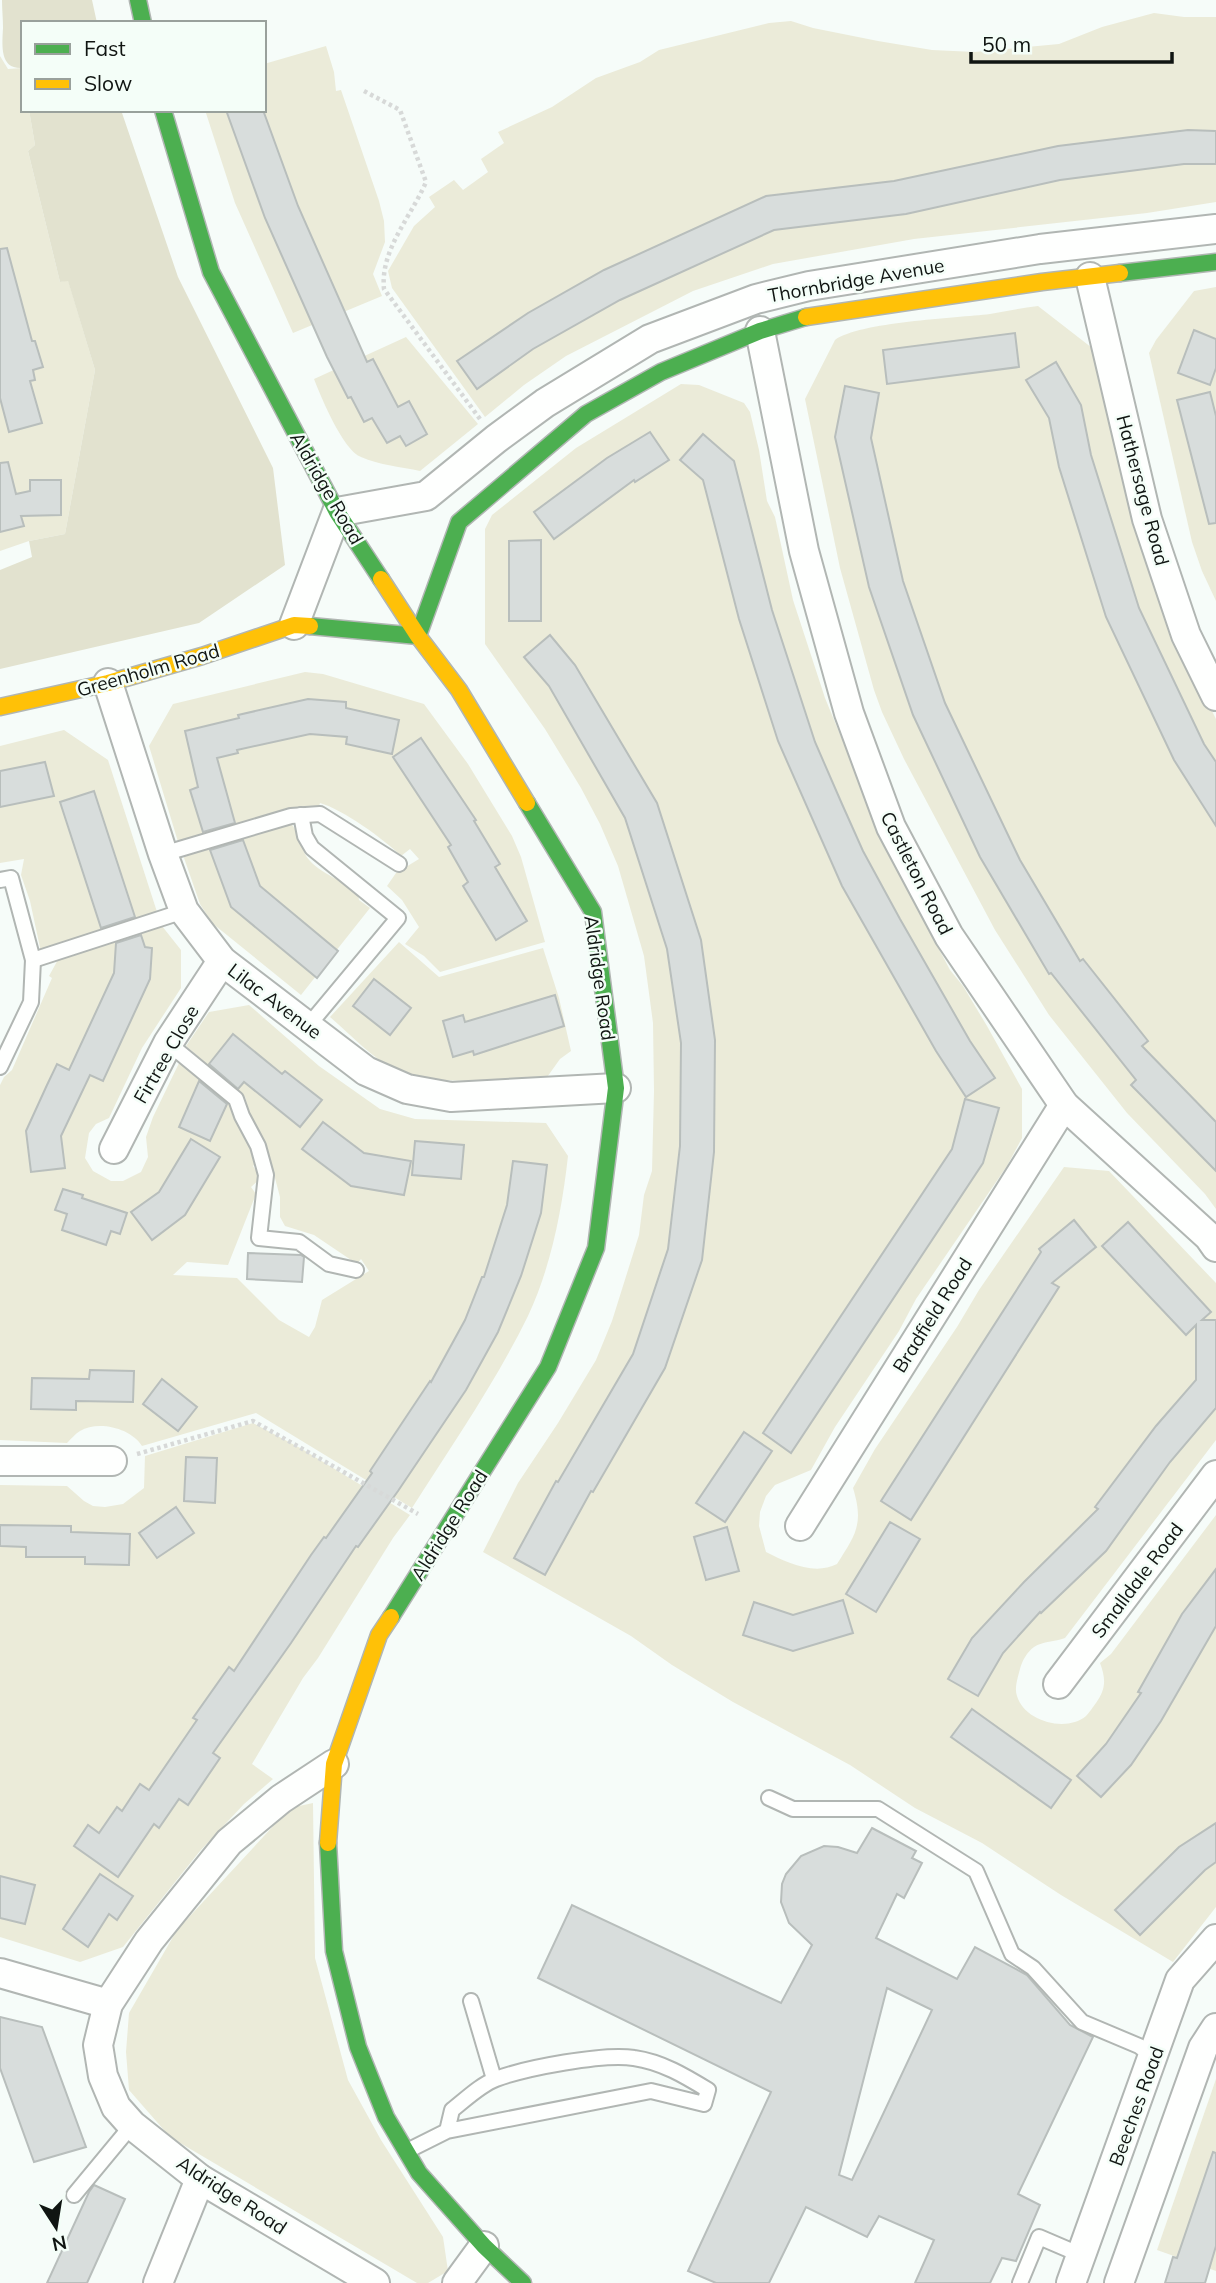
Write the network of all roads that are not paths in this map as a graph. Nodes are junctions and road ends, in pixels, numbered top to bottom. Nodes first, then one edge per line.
1 (138, 0) edge
2 (143, 21) edge
3 (164, 112) edge
4 (1216, 229) edge
5 (1087, 261) junction
6 (1216, 262) edge
7 (758, 315) junction
8 (426, 496) junction
9 (337, 512) junction
10 (459, 522) junction
11 (293, 625) junction
12 (418, 636) junction
13 (108, 683) junction
14 (1216, 696) edge
15 (0, 707) edge
16 (301, 816) junction
17 (163, 855) junction
18 (399, 864) dead end
19 (0, 880) edge
20 (184, 911) junction
21 (33, 960) junction
22 (222, 961) junction
23 (308, 1026) junction
24 (168, 1043) junction
25 (0, 1067) edge
26 (616, 1088) junction
27 (1064, 1105) junction
28 (114, 1149) dead end
29 (1216, 1247) edge
30 (356, 1270) dead end
31 (0, 1461) edge
32 (112, 1461) road end
33 (1216, 1475) edge
34 (800, 1525) dead end
35 (1058, 1684) dead end
36 (334, 1764) junction
37 (769, 1798) dead end
38 (1216, 1939) edge
39 (0, 1973) edge
40 (471, 2001) dead end
41 (108, 2004) junction
42 (1216, 2028) edge
43 (1154, 2057) junction
44 (494, 2079) junction
45 (132, 2125) junction
46 (447, 2132) junction
47 (406, 2152) junction
48 (200, 2179) junction
49 (74, 2195) dead end
50 (484, 2245) junction
51 (1081, 2255) junction
52 (158, 2283) edge
53 (375, 2283) edge
54 (457, 2283) edge
55 (523, 2283) edge
56 (1020, 2283) edge
57 (1071, 2283) edge
58 (1119, 2283) edge

1 - 2 street
3 - 9 street, Aldridge Road
4 - 5 street, Thornbridge Avenue
5 - 6 street, Thornbridge Avenue
5 - 7 street, Thornbridge Avenue
5 - 14 street, Hathersage Road
7 - 8 street, Thornbridge Avenue
7 - 10 street, Thornbridge Avenue
7 - 27 street, Castleton Road
8 - 9 street, Thornbridge Avenue
8 - 10 street
9 - 11 street
9 - 12 street, Aldridge Road
10 - 12 street, Thornbridge Avenue
11 - 12 street, Greenholm Road
11 - 13 street, Greenholm Road
12 - 26 street, Aldridge Road
13 - 15 street, Greenholm Road
13 - 17 street, Lilac Avenue
16 - 17 lane
16 - 18 lane
16 - 23 lane
17 - 20 street, Lilac Avenue
19 - 21 lane
20 - 21 lane
20 - 22 street, Lilac Avenue
21 - 25 lane
22 - 23 street, Lilac Avenue
22 - 24 street, Firtree Close
23 - 26 street, Lilac Avenue
24 - 28 street, Firtree Close
24 - 30 lane
26 - 36 street, Aldridge Road
27 - 29 street, Castleton Road
27 - 34 street, Bradfield Road
31 - 32 street
33 - 35 street, Smalldale Road
36 - 41 street, Aldridge Road
36 - 47 street, Aldridge Road
37 - 43 lane
38 - 43 street, Beeches Road
39 - 41 street
40 - 44 lane
41 - 45 street, Aldridge Road
42 - 58 street
43 - 51 street, Beeches Road
44 - 46 lane
44 - 46 lane
45 - 48 street, Aldridge Road
45 - 49 lane
46 - 47 lane
47 - 50 street, Aldridge Road
48 - 52 street
48 - 53 street, Aldridge Road
50 - 54 street
50 - 55 street, Aldridge Road
51 - 56 lane
51 - 57 street, Beeches Road

